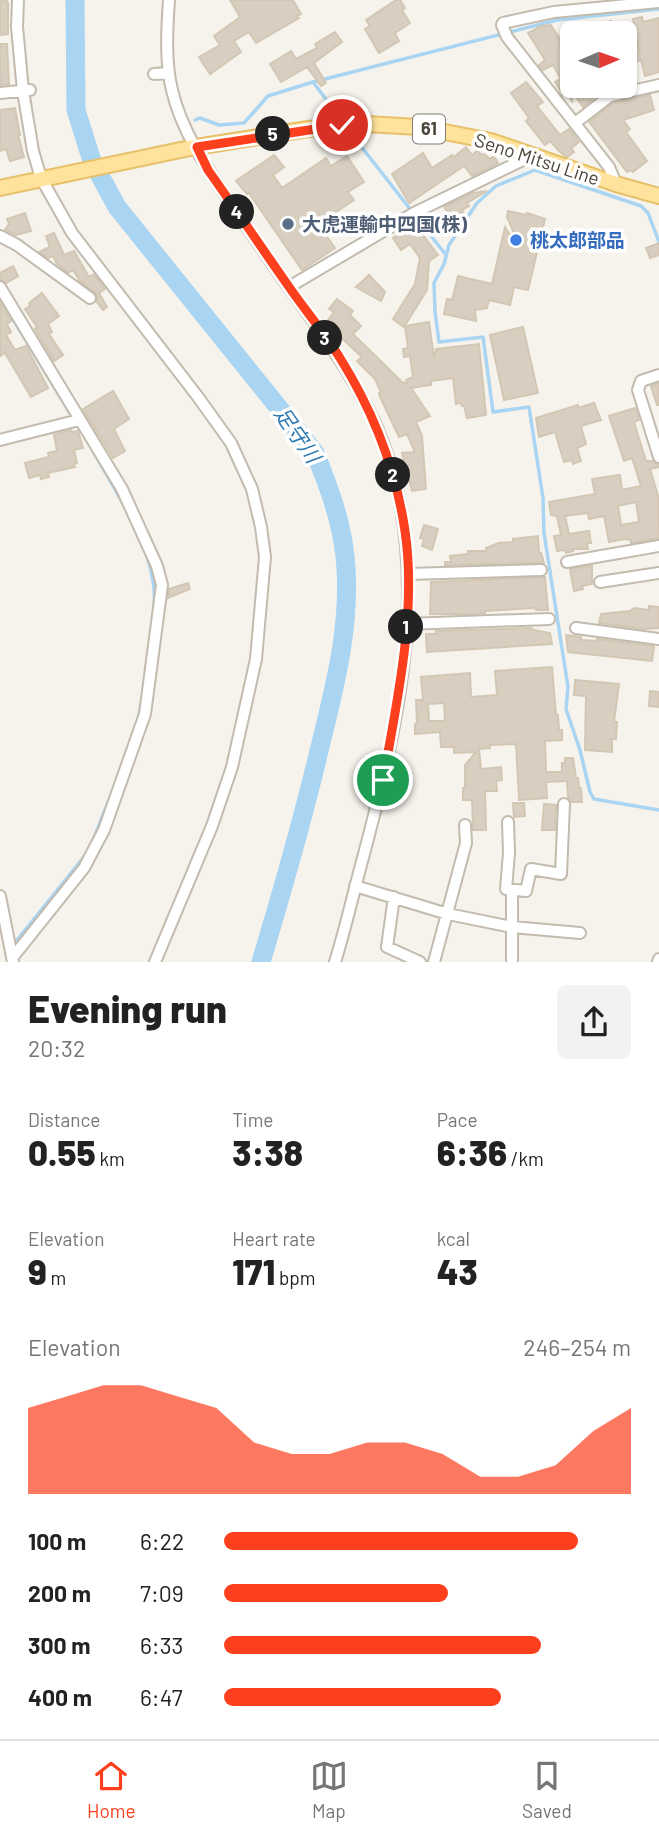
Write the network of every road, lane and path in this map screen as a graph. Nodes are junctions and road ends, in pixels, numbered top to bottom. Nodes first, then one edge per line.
1 (18, 0) edge
2 (169, 0) edge
3 (659, 2) edge
4 (169, 73) junction
5 (154, 74) dead end
6 (659, 85) edge
7 (26, 90) junction
8 (0, 93) edge
9 (575, 123) junction
10 (193, 147) junction
11 (533, 155) junction
12 (46, 177) junction
13 (615, 184) junction
14 (0, 188) edge
15 (659, 196) edge
16 (0, 236) edge
17 (289, 287) junction
18 (0, 288) edge
19 (90, 298) dead end
20 (659, 375) edge
21 (77, 421) junction
22 (0, 440) edge
23 (659, 457) edge
24 (659, 546) edge
25 (567, 562) dead end
26 (541, 570) dead end
27 (659, 573) edge
28 (408, 574) junction
29 (600, 582) dead end
30 (549, 619) dead end
31 (406, 624) junction
32 (576, 628) dead end
33 (659, 639) edge
34 (564, 804) dead end
35 (508, 822) dead end
36 (465, 825) dead end
37 (355, 886) junction
38 (512, 890) junction
39 (0, 896) edge
40 (394, 897) junction
41 (448, 914) junction
42 (512, 927) junction
43 (580, 933) dead end
44 (13, 959) edge
45 (406, 959) edge
46 (155, 962) edge
47 (335, 962) edge
48 (420, 962) edge
49 (434, 962) edge
50 (512, 962) edge

1 - 7 street
2 - 4 street
3 - 9 street
4 - 5 street
4 - 10 street
6 - 9 street
7 - 8 street
7 - 12 street
9 - 13 street
10 - 11 main road, Seno Mitsu Line / 61
10 - 12 main road, Seno Mitsu Line / 61
10 - 17 street
11 - 13 main road, Seno Mitsu Line / 61
11 - 17 street
12 - 14 main road, Seno Mitsu Line / 61
12 - 46 street
13 - 15 main road, Seno Mitsu Line / 61
16 - 19 street
17 - 28 street
18 - 21 street
20 - 23 street
21 - 22 street
21 - 44 street
24 - 25 street
26 - 28 street
27 - 29 street
28 - 31 street
30 - 31 street
31 - 37 street
32 - 33 street
34 - 38 street
35 - 38 street
36 - 41 street
37 - 40 street
37 - 47 street
38 - 42 street
39 - 44 street
40 - 41 street
40 - 45 street
41 - 42 street
41 - 49 street
42 - 43 street
42 - 50 street
45 - 48 street

